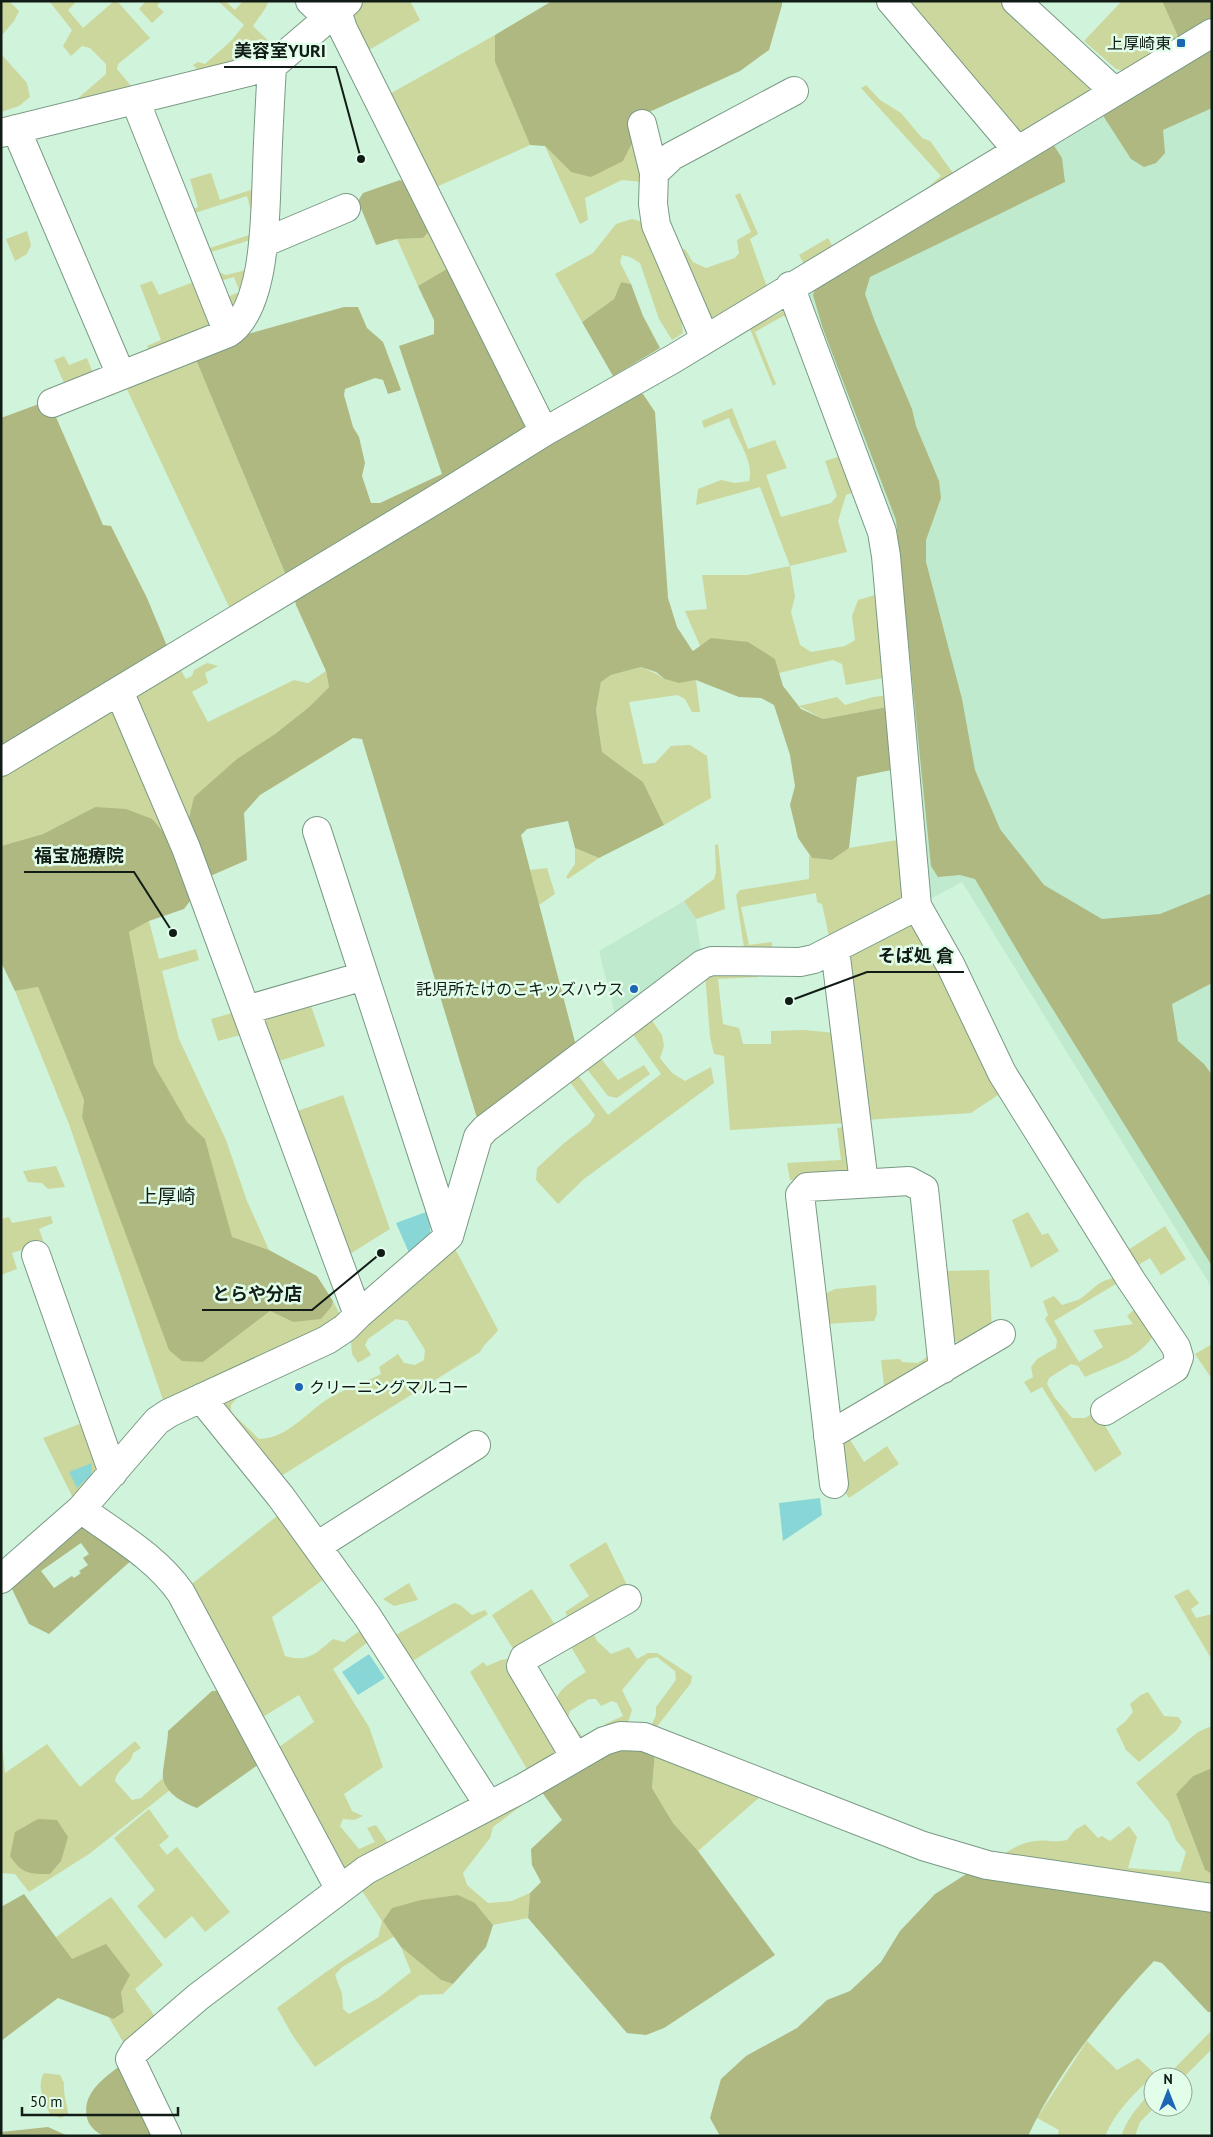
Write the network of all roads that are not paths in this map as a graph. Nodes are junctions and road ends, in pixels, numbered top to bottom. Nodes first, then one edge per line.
1 (891, 1) edge
2 (1016, 1) edge
3 (331, 8) edge
4 (1212, 33) edge
5 (272, 66) junction
6 (794, 91) dead end
7 (1114, 91) junction
8 (135, 100) junction
9 (642, 124) dead end
10 (9, 131) edge
11 (1017, 150) junction
12 (654, 173) junction
13 (346, 208) dead end
14 (263, 243) junction
15 (790, 286) junction
16 (228, 333) junction
17 (704, 339) junction
18 (121, 376) junction
19 (52, 403) dead end
20 (544, 432) junction
21 (119, 692) junction
22 (1, 762) edge
23 (317, 831) dead end
24 (917, 906) junction
25 (835, 949) junction
26 (364, 976) junction
27 (246, 1010) junction
28 (864, 1183) junction
29 (449, 1236) junction
30 (36, 1255) dead end
31 (358, 1315) junction
32 (1001, 1334) dead end
33 (943, 1368) junction
34 (201, 1398) junction
35 (1105, 1411) dead end
36 (828, 1436) junction
37 (476, 1445) dead end
38 (112, 1473) junction
39 (834, 1484) dead end
40 (81, 1509) junction
41 (317, 1546) junction
42 (1, 1579) edge
43 (627, 1599) dead end
44 (575, 1757) junction
45 (488, 1804) junction
46 (339, 1888) junction
47 (1212, 1898) edge
48 (168, 2136) edge

1 - 11 street
2 - 7 street
3 - 5 street
3 - 20 street
4 - 7 street
5 - 8 street
5 - 14 street
6 - 12 street
7 - 11 street
8 - 10 street
8 - 16 street
9 - 12 street
10 - 18 street
11 - 15 street
12 - 17 street
13 - 14 street
14 - 16 street
15 - 17 street
15 - 24 street
16 - 18 street
17 - 20 street
18 - 19 street
20 - 21 street
21 - 22 street
21 - 27 street
23 - 26 street
24 - 25 street
24 - 35 street
25 - 28 street
25 - 29 street
26 - 27 street
26 - 29 street
27 - 31 street
28 - 33 street
28 - 36 street
29 - 31 street
30 - 38 street
31 - 34 street
32 - 33 street
33 - 36 street
34 - 38 street
34 - 41 street
36 - 39 street
37 - 41 street
38 - 40 street
40 - 42 street
40 - 46 street
41 - 45 street
43 - 44 street
44 - 45 street
44 - 47 street
45 - 46 street
46 - 48 street

